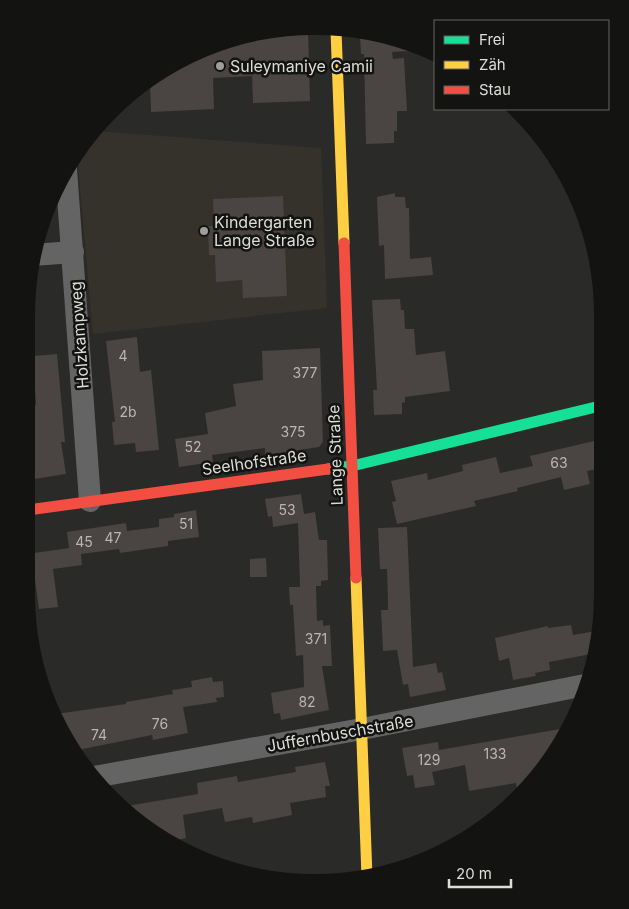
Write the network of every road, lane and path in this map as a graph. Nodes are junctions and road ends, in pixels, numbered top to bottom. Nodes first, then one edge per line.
1 (336, 36) edge
2 (67, 184) edge
3 (73, 252) junction
4 (42, 254) edge
5 (594, 407) edge
6 (352, 466) junction
7 (90, 501) junction
8 (35, 509) edge
9 (578, 686) edge
10 (362, 729) junction
11 (101, 776) edge
12 (367, 869) edge

1 - 6 street, Lange Straße
2 - 3 street, Holzkampweg
3 - 4 street
3 - 7 street, Holzkampweg
5 - 6 street, Seelhofstraße
6 - 7 street, Seelhofstraße
6 - 10 street, Lange Straße
7 - 8 street, Seelhofstraße
9 - 10 street, Juffernbuschstraße
10 - 11 street, Juffernbuschstraße
10 - 12 street, Lange Straße

